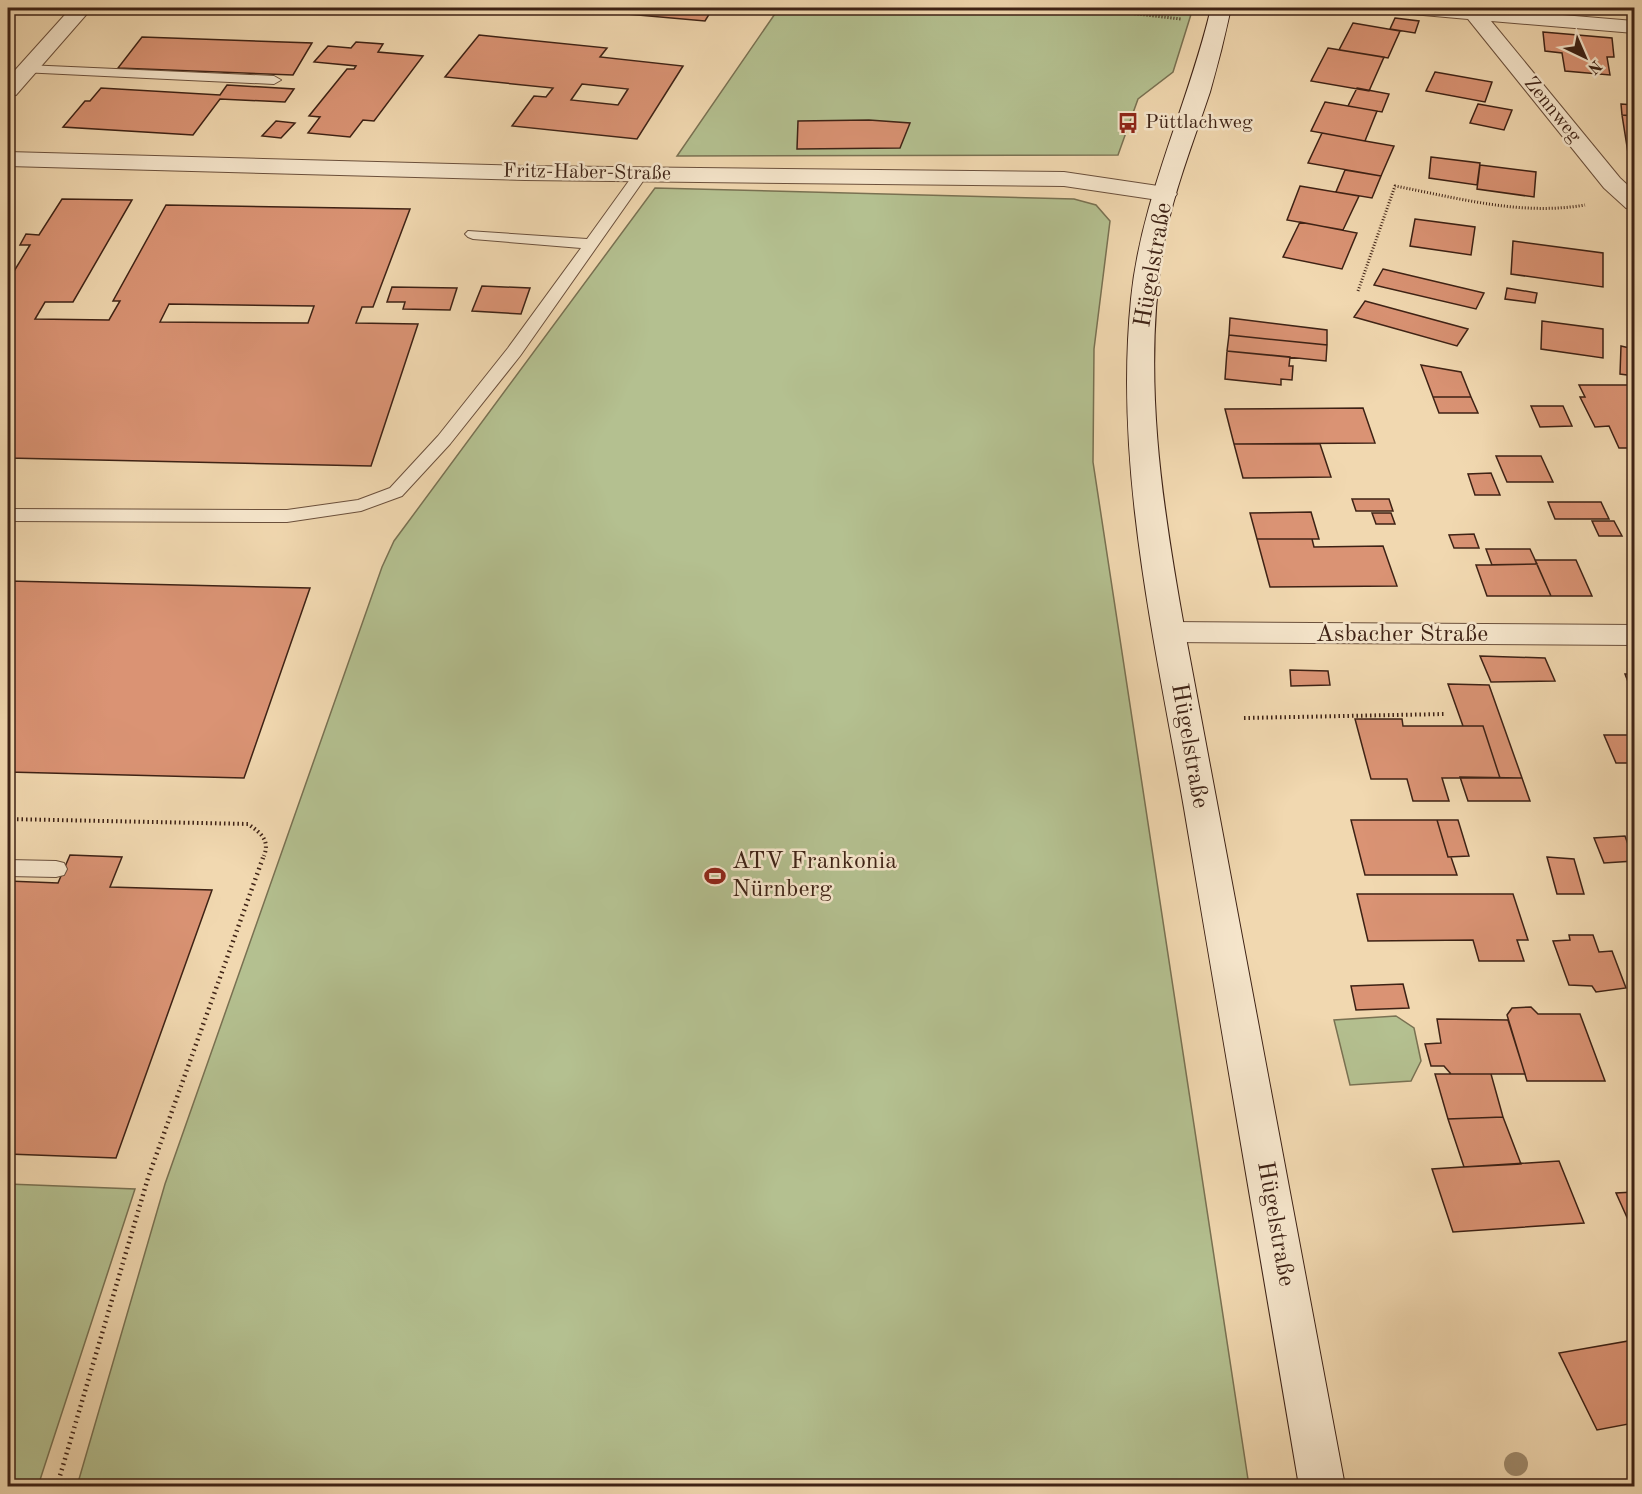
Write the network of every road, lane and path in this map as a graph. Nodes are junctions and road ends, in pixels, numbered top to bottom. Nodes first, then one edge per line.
1 (82, 8) edge
2 (1084, 8) edge
3 (1412, 8) edge
4 (1474, 13) junction
5 (1584, 15) edge
6 (1219, 16) edge
7 (1635, 27) edge
8 (26, 69) junction
9 (274, 80) dead end
10 (8, 90) edge
11 (8, 159) edge
12 (641, 174) junction
13 (1165, 194) junction
14 (1629, 199) edge
15 (473, 234) dead end
16 (591, 244) junction
17 (1359, 291) dead end
18 (8, 515) edge
19 (1168, 632) junction
20 (1635, 635) edge
21 (1445, 714) dead end
22 (1244, 718) dead end
23 (8, 819) edge
24 (8, 868) edge
25 (56, 869) dead end
26 (57, 1486) edge
27 (1322, 1486) edge

1 - 8 street
2 - 6 path
3 - 4 street
4 - 5 street
4 - 14 street, Zennweg
5 - 7 street
6 - 13 street, Hügelstraße
8 - 9 lane
8 - 10 street
11 - 12 street, Fritz-Haber-Straße
12 - 13 street, Fritz-Haber-Straße
12 - 16 lane
13 - 19 street, Hügelstraße
14 - 17 path
15 - 16 lane
16 - 18 lane
19 - 20 street, Asbacher Straße
19 - 27 street, Hügelstraße
21 - 22 path
23 - 26 path
24 - 25 lane

